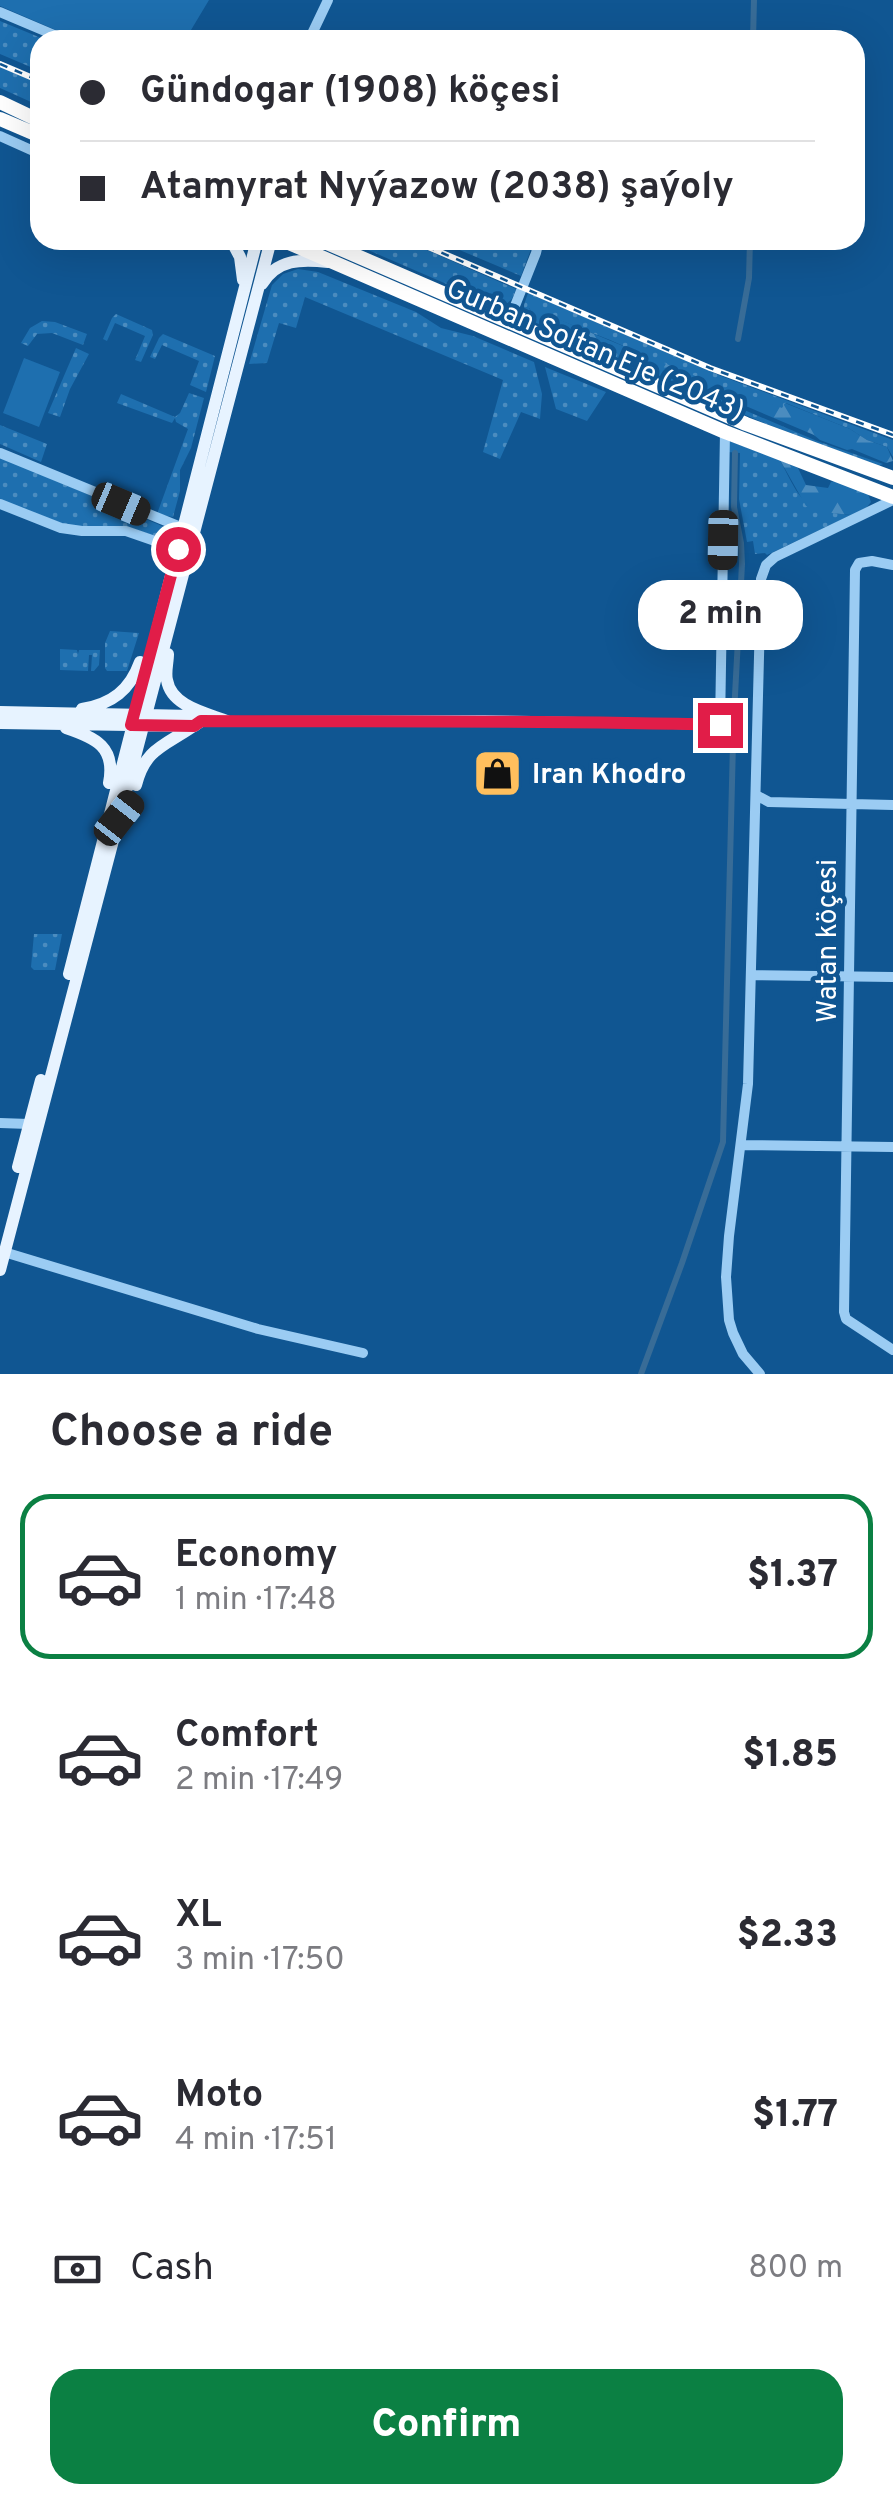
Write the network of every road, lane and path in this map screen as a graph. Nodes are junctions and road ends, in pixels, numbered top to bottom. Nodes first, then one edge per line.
1 (328, 0) edge
2 (0, 12) edge
3 (42, 30) edge
4 (314, 30) edge
5 (0, 100) edge
6 (30, 116) edge
7 (0, 119) edge
8 (30, 132) edge
9 (0, 136) edge
10 (30, 150) edge
11 (237, 250) edge
12 (256, 250) edge
13 (267, 250) edge
14 (305, 250) edge
15 (343, 250) edge
16 (537, 250) edge
17 (336, 263) junction
18 (251, 289) junction
19 (509, 321) junction
20 (725, 432) junction
21 (0, 453) edge
22 (893, 478) edge
23 (893, 498) edge
24 (0, 504) edge
25 (189, 530) junction
26 (178, 549) junction
27 (893, 565) edge
28 (159, 640) junction
29 (0, 712) edge
30 (55, 719) junction
31 (139, 720) junction
32 (227, 721) junction
33 (0, 723) edge
34 (197, 723) junction
35 (756, 794) junction
36 (850, 805) junction
37 (893, 805) edge
38 (114, 818) junction
39 (752, 975) junction
40 (849, 977) junction
41 (893, 978) edge
42 (0, 1122) edge
43 (34, 1125) junction
44 (741, 1146) junction
45 (846, 1147) junction
46 (893, 1147) edge
47 (0, 1234) edge
48 (4, 1252) junction
49 (0, 1270) edge
50 (893, 1350) edge
51 (363, 1352) dead end
52 (760, 1374) edge

1 - 4 street
2 - 3 street
5 - 6 highway
7 - 8 highway
9 - 10 street
11 - 18 main road
12 - 18 main road
13 - 18 main road
14 - 17 highway, Gurban Soltan Eje (2043)
15 - 19 highway, Gurban Soltan Eje (2043)
16 - 19 street
17 - 18 main road
17 - 20 highway, Gurban Soltan Eje (2043)
18 - 25 main road
19 - 22 highway, Gurban Soltan Eje (2043)
20 - 23 highway, Gurban Soltan Eje (2043)
20 - 32 street
21 - 25 street
23 - 35 street
24 - 26 street
25 - 26 main road
25 - 28 main road
26 - 28 main road
27 - 36 street, Watan köçesi
28 - 30 main road
28 - 31 main road
28 - 32 main road
29 - 30 main road
30 - 31 main road
30 - 33 main road
30 - 38 main road
31 - 34 main road
31 - 38 main road
32 - 34 street
34 - 38 main road
35 - 36 street
35 - 39 street
36 - 37 street
36 - 40 street, Watan köçesi
38 - 43 main road
39 - 40 street
39 - 44 street
40 - 41 street
40 - 45 street, Watan köçesi
42 - 43 street
43 - 47 main road
43 - 48 main road
44 - 45 street
44 - 52 street
45 - 46 street
45 - 50 street, Watan köçesi
48 - 49 main road
48 - 51 street

